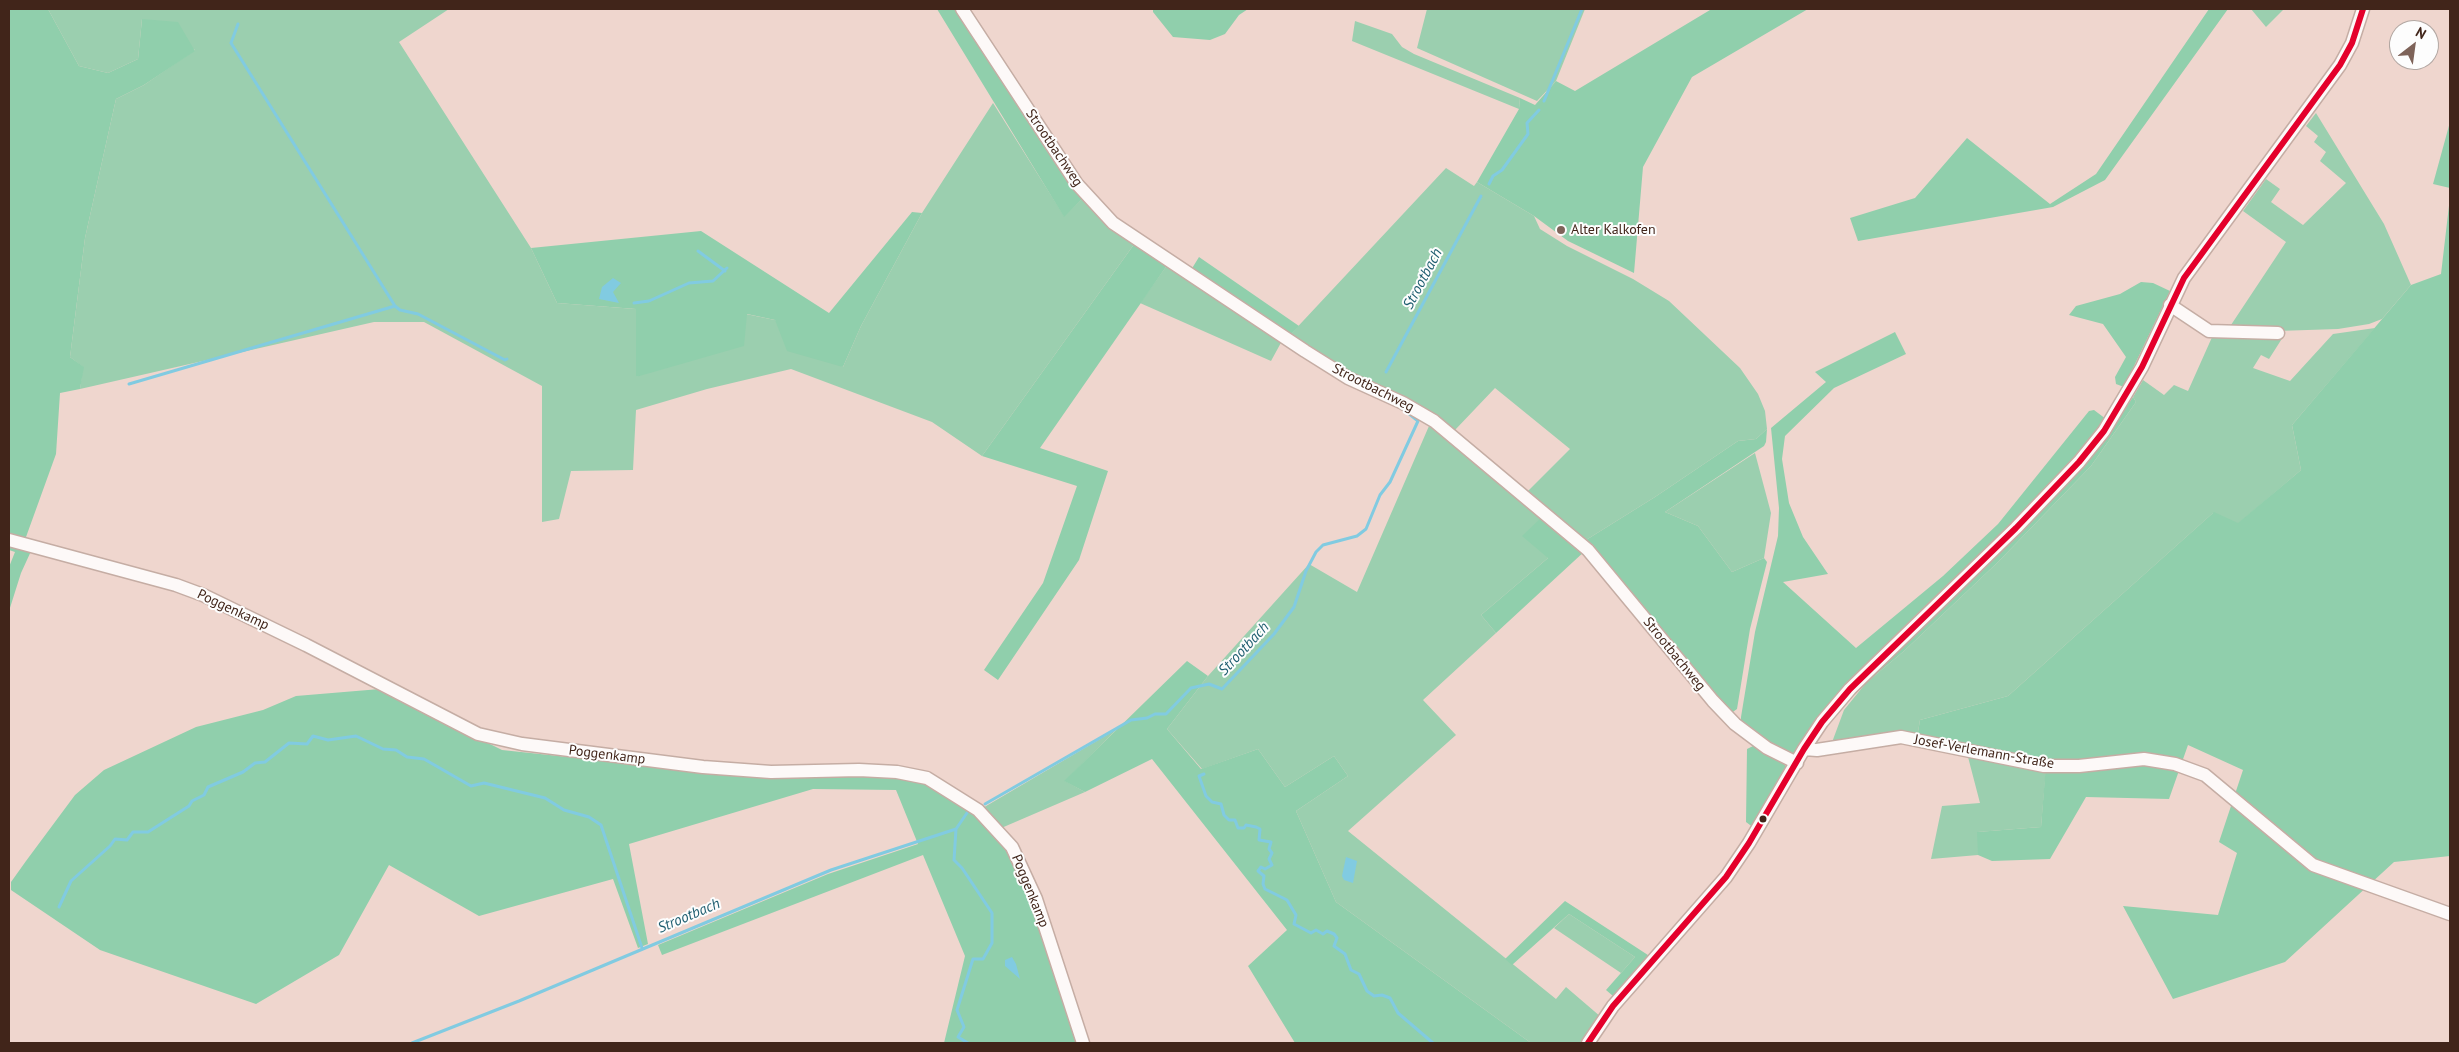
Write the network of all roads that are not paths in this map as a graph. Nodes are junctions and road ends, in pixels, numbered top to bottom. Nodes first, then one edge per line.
1 (962, 9) edge
2 (2363, 9) edge
3 (2170, 304) junction
4 (2278, 333) dead end
5 (9, 540) edge
6 (1804, 749) junction
7 (1797, 763) junction
8 (2450, 914) edge
9 (1083, 1043) edge
10 (1588, 1043) edge

1 - 7 street, Strootbachweg
2 - 3 street
3 - 4 street
3 - 6 street
5 - 9 street, Poggenkamp
6 - 7 street
6 - 8 street, Josef-Verlemann-Straße
7 - 10 street

